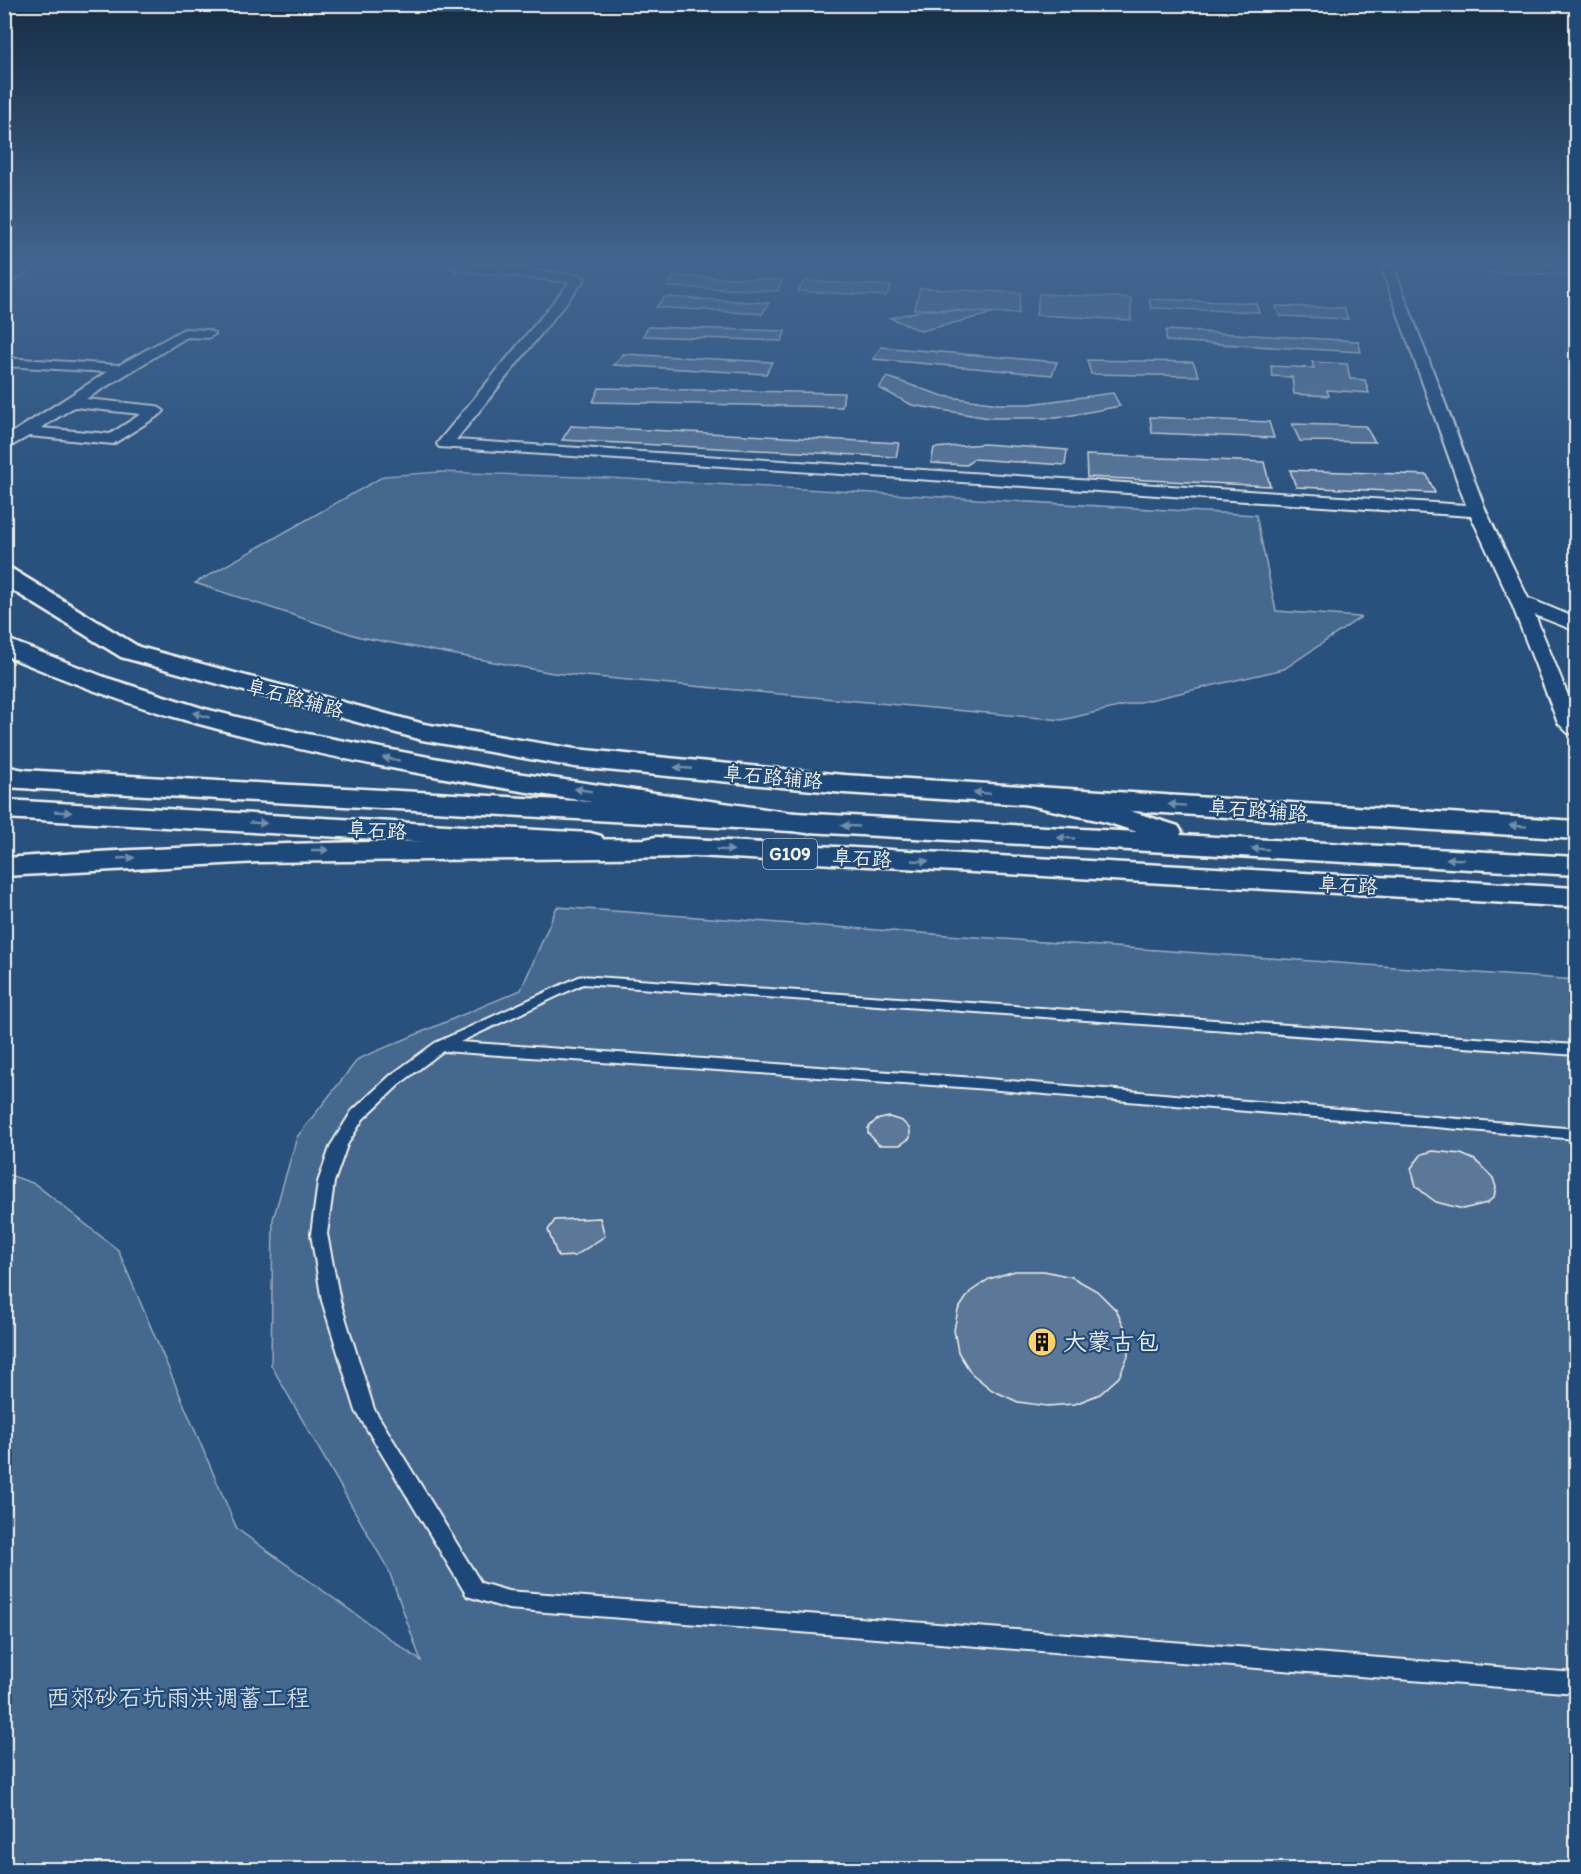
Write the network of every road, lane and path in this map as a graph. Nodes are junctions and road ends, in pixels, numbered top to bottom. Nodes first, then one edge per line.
1 (149, 353) edge
2 (519, 353) edge
3 (1419, 353) edge
4 (4, 362) edge
5 (122, 369) junction
6 (73, 402) junction
7 (26, 431) junction
8 (4, 445) edge
9 (1477, 511) junction
10 (4, 574) edge
11 (1520, 602) junction
12 (1576, 625) edge
13 (4, 646) edge
14 (1576, 728) edge
15 (4, 777) edge
16 (1030, 797) junction
17 (4, 809) edge
18 (807, 824) junction
19 (1576, 830) edge
20 (1218, 847) junction
21 (685, 848) junction
22 (1576, 866) edge
23 (4, 867) edge
24 (1576, 898) edge
25 (440, 1046) junction
26 (1576, 1050) edge
27 (1576, 1134) edge
28 (1576, 1683) edge

1 - 5 street
2 - 9 street
3 - 9 street
4 - 5 street
5 - 6 street
6 - 7 street
6 - 7 street
7 - 8 street
9 - 11 street
16 -> 10 main road, 阜石路辅路
11 - 12 street
11 - 14 street
18 -> 13 main road
15 - 18 main road, 阜石路 / G109
19 -> 16 main road, 阜石路辅路
16 - 20 main road
17 -> 21 main road, 阜石路 / G109
20 -> 18 main road, 阜石路 / G109
22 -> 20 main road, 阜石路 / G109
23 -> 21 main road
21 -> 24 main road, 阜石路 / G109
25 - 26 lane
25 - 27 lane
25 - 28 lane

